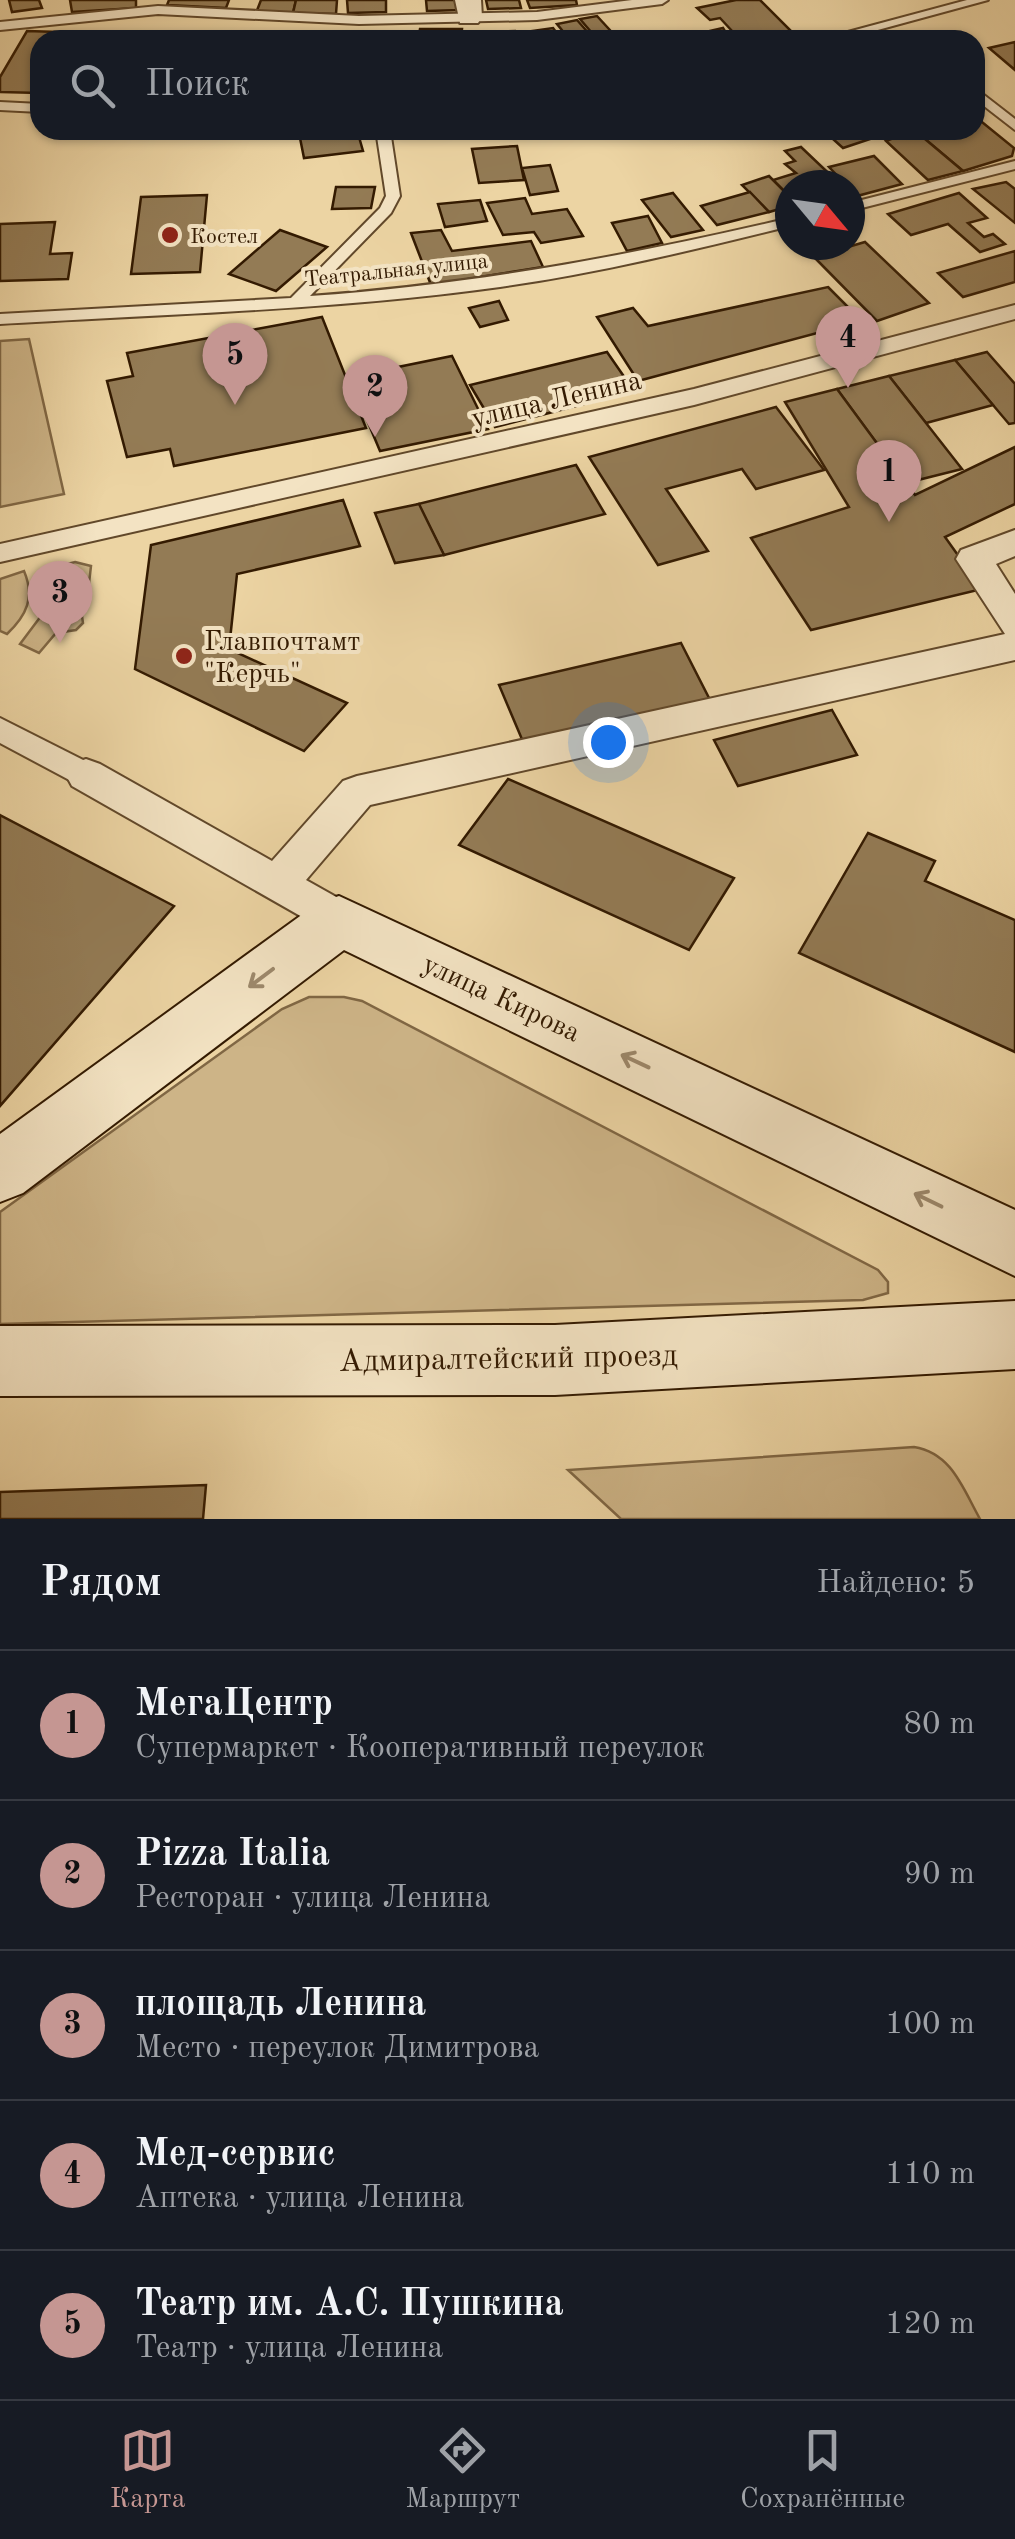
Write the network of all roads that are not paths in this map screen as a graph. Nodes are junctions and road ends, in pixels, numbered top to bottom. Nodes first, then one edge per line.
1 (662, 0) edge
2 (982, 0) edge
3 (469, 9) edge
4 (0, 26) edge
5 (864, 30) edge
6 (985, 100) edge
7 (0, 106) edge
8 (30, 108) edge
9 (1015, 126) edge
10 (385, 140) edge
11 (1015, 165) edge
12 (865, 203) edge
13 (775, 226) edge
14 (295, 302) junction
15 (1015, 312) edge
16 (0, 319) edge
17 (1015, 542) edge
18 (0, 554) edge
19 (1015, 624) edge
20 (1015, 646) edge
21 (0, 729) edge
22 (86, 776) joint
23 (277, 884) junction
24 (339, 920) junction
25 (0, 1172) edge
26 (1015, 1244) edge
27 (1015, 1335) edge
28 (0, 1361) edge

1 - 3 lane
2 - 5 lane
3 - 4 lane
6 - 9 lane
7 - 8 lane
10 - 14 lane
11 - 12 lane
13 - 14 lane, Театральная улица
14 - 16 lane, Театральная улица
15 - 18 street, улица Ленина
17 - 19 street
20 - 23 street
21 - 22 street, улица Кирова
22 - 23 street, улица Кирова
23 - 24 street, улица Кирова
24 -> 25 main road
26 -> 24 main road, улица Кирова
27 - 28 main road, Адмиралтейский проезд

